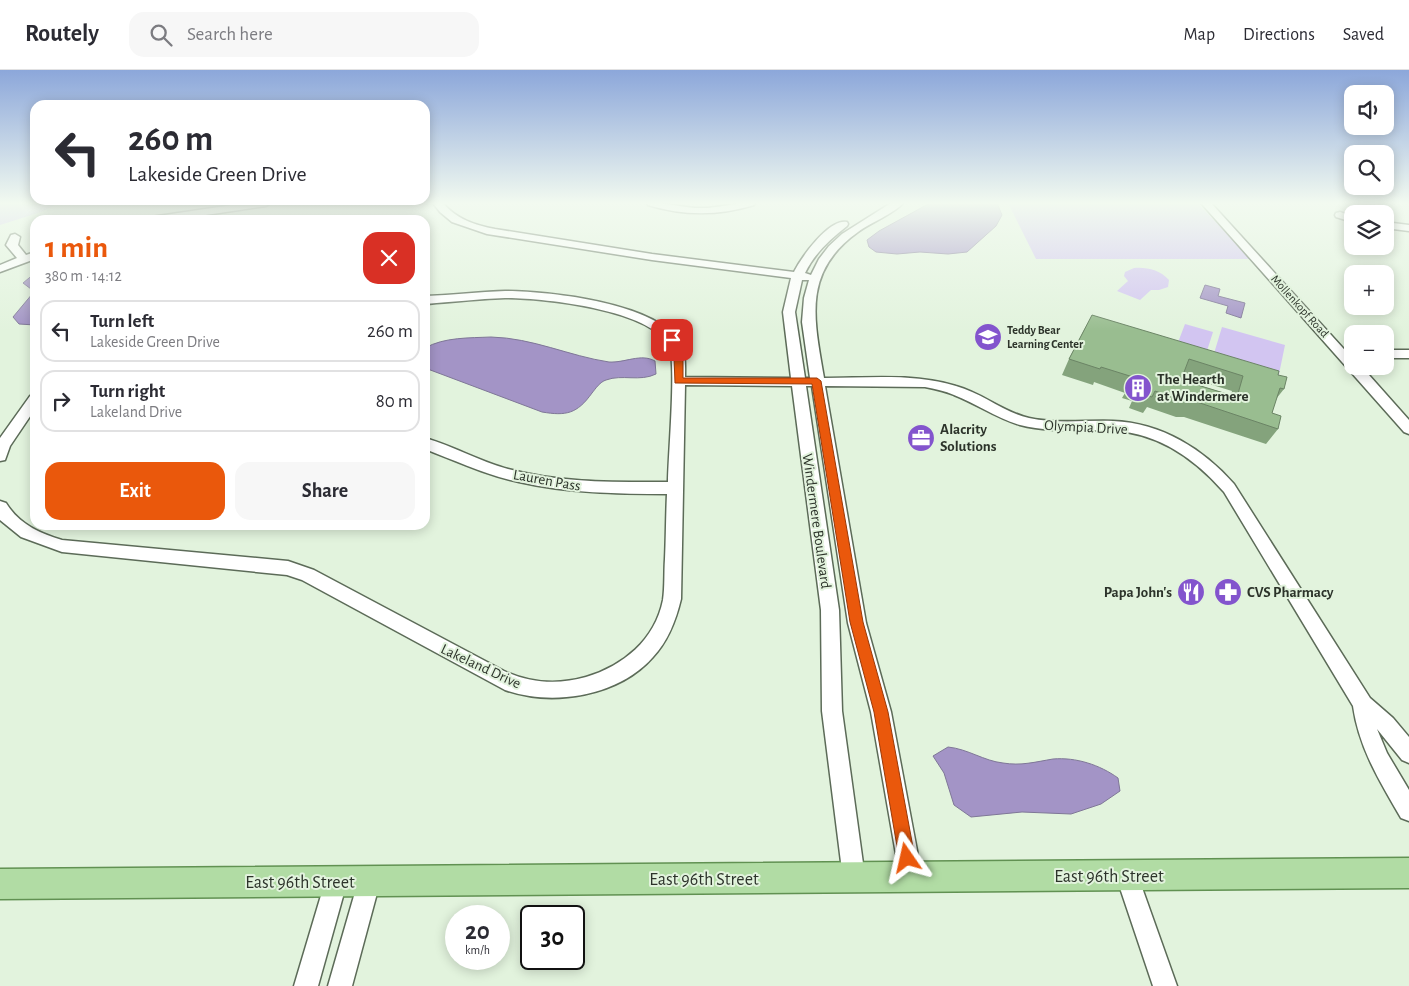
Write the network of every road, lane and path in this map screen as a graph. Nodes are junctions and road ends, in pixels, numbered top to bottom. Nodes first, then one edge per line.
1 (13, 246) edge
2 (582, 246) edge
3 (818, 246) edge
4 (836, 246) edge
5 (1246, 246) edge
6 (30, 257) edge
7 (0, 269) edge
8 (795, 280) junction
9 (812, 283) junction
10 (430, 300) edge
11 (1344, 351) edge
12 (1394, 354) edge
13 (1409, 354) edge
14 (1361, 375) edge
15 (678, 381) junction
16 (797, 381) junction
17 (817, 381) junction
18 (30, 406) edge
19 (1409, 428) edge
20 (430, 445) edge
21 (0, 456) edge
22 (675, 488) junction
23 (0, 507) edge
24 (1363, 704) junction
25 (1409, 753) edge
26 (1409, 810) edge
27 (1409, 874) edge
28 (1127, 876) junction
29 (910, 877) junction
30 (854, 878) junction
31 (336, 882) junction
32 (369, 882) junction
33 (0, 884) edge
34 (306, 986) edge
35 (340, 986) edge
36 (1165, 986) edge

1 - 6 street
2 - 8 street
3 - 8 street, Windermere Boulevard
4 - 9 street, Windermere Boulevard
5 - 11 street, Mollenkopf Road
6 - 7 street
8 - 9 street
8 - 16 street, Windermere Boulevard
9 - 17 street, Windermere Boulevard
10 - 15 street, Lakeland Drive
12 - 13 street
14 - 19 street, Mollenkopf Road
15 - 16 street, Olympia Drive
15 - 22 street, Lakeland Drive
16 - 17 street, Olympia Drive
16 - 30 street, Windermere Boulevard
17 - 24 street, Olympia Drive
17 - 29 street, Windermere Boulevard
18 - 21 street
20 - 22 street, Lauren Pass
22 - 23 street, Lakeland Drive
24 - 25 street, Olympia Drive
24 - 26 street, Olympia Drive
27 - 28 main road, East 96th Street
28 - 29 main road, East 96th Street
28 - 36 street
29 - 30 main road, East 96th Street
30 - 32 main road, East 96th Street
31 - 32 main road, East 96th Street
31 - 33 main road, East 96th Street
31 - 34 street
32 - 35 street

